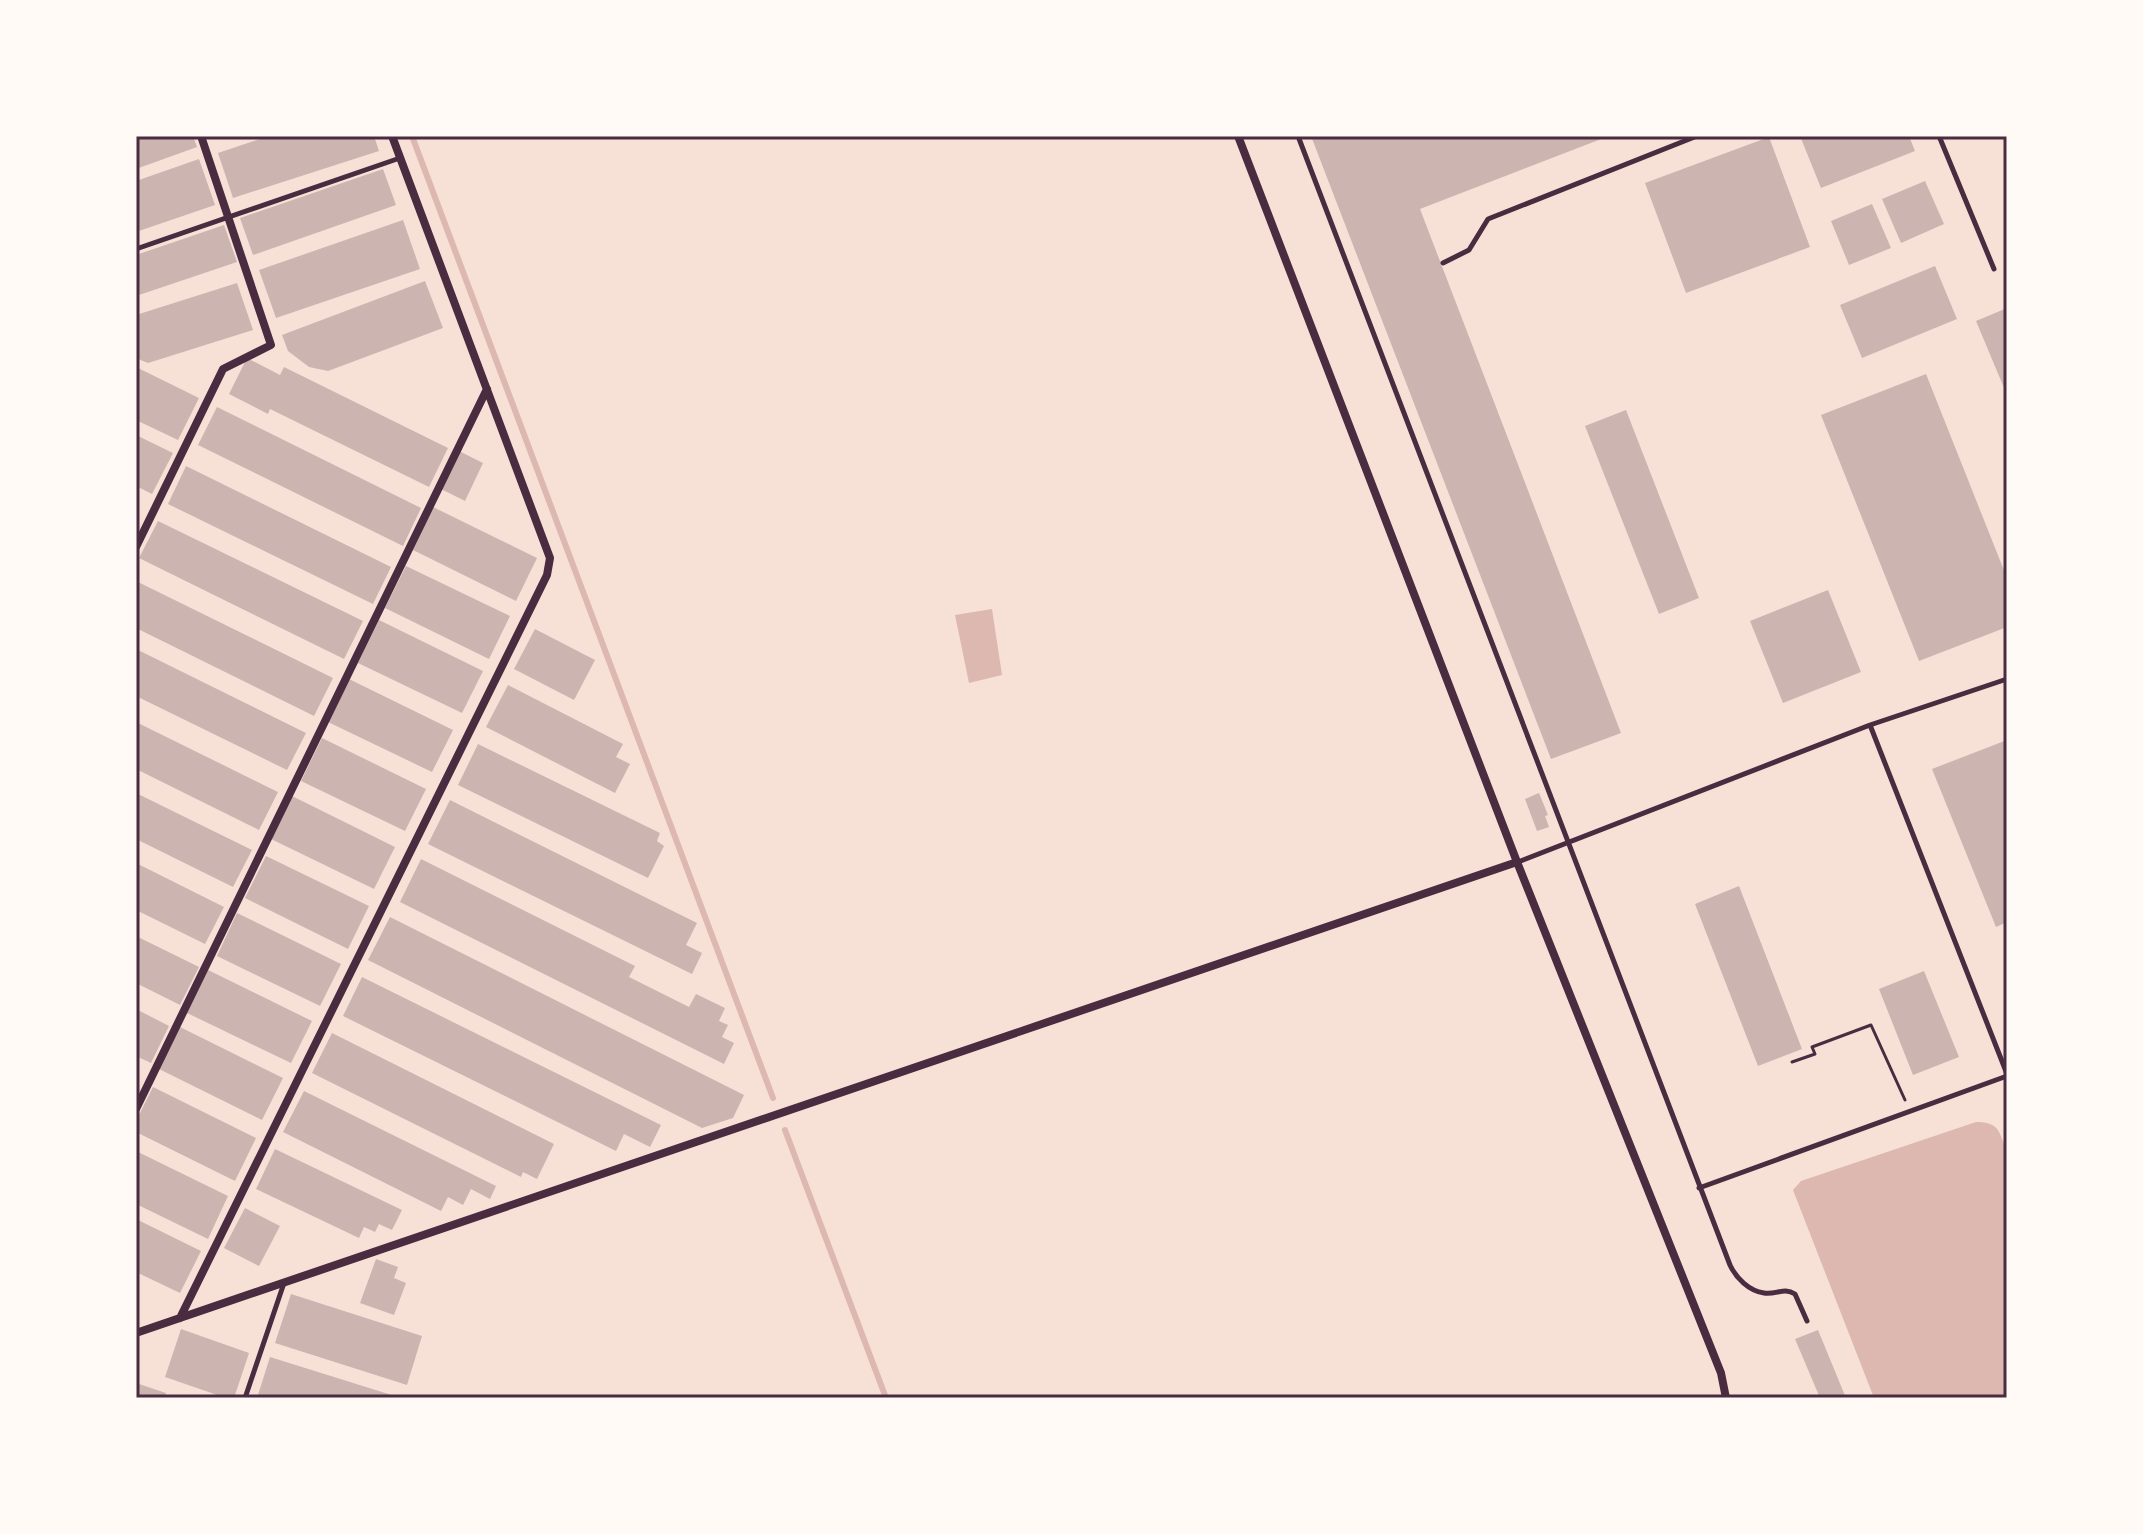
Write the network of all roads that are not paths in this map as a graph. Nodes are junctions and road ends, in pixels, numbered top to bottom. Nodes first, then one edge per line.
1 (201, 136) edge
2 (392, 136) edge
3 (1238, 136) edge
4 (1298, 136) edge
5 (1697, 136) edge
6 (1939, 136) edge
7 (400, 158) junction
8 (228, 218) junction
9 (136, 249) edge
10 (1443, 263) dead end
11 (1994, 269) dead end
12 (1366, 290) dead end
13 (1358, 293) junction
14 (487, 389) junction
15 (136, 547) edge
16 (2007, 679) edge
17 (1870, 725) junction
18 (1568, 843) junction
19 (1517, 862) junction
20 (2007, 1075) edge
21 (136, 1109) edge
22 (1699, 1188) junction
23 (285, 1282) junction
24 (180, 1318) junction
25 (1807, 1321) dead end
26 (136, 1333) edge
27 (245, 1398) edge
28 (1726, 1398) edge

1 - 8 street
2 - 7 street
3 - 19 street
4 - 13 lane
5 - 10 lane
6 - 11 lane
7 - 8 lane
7 - 14 street
8 - 9 lane
8 - 15 street
12 - 13 lane
13 - 18 lane
14 - 21 street
14 - 24 street
16 - 17 lane
17 - 18 lane
17 - 20 lane
18 - 19 lane
18 - 22 lane
19 - 23 street
19 - 28 street
20 - 22 lane
22 - 25 lane
23 - 24 street
23 - 27 lane
24 - 26 street

